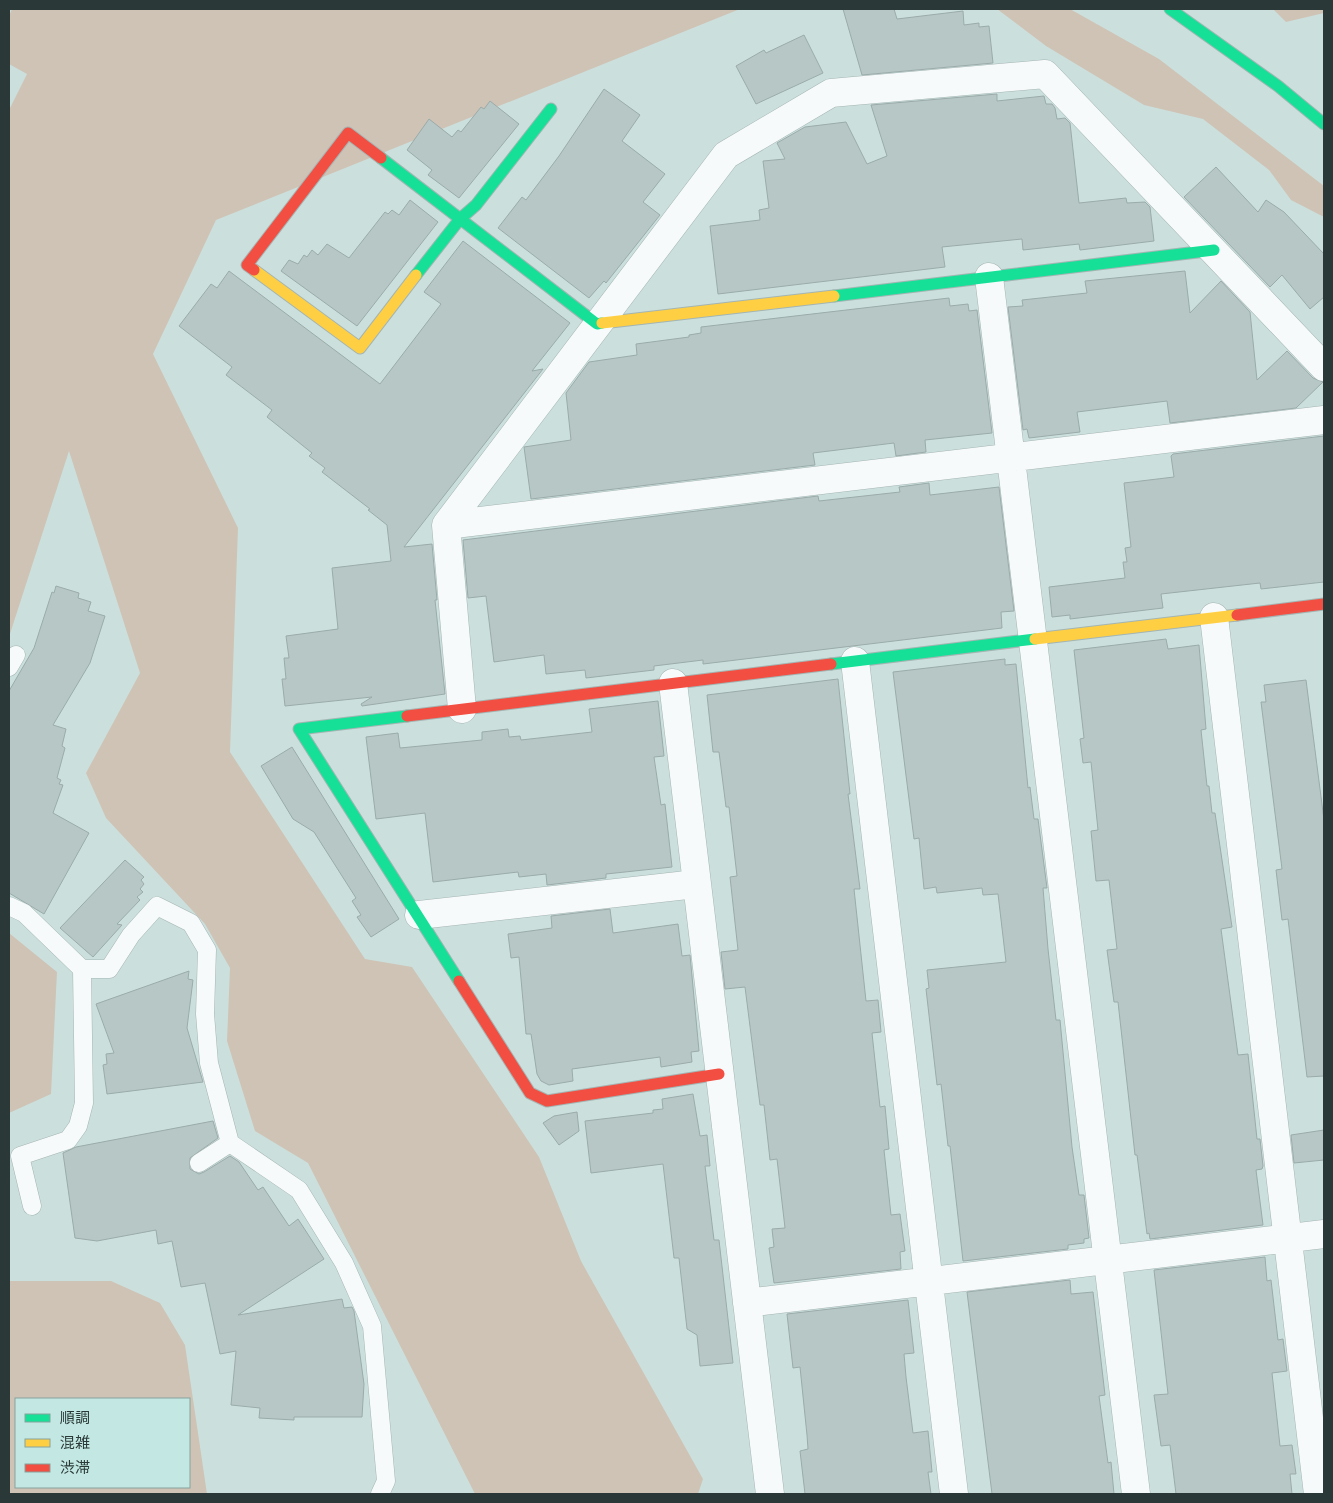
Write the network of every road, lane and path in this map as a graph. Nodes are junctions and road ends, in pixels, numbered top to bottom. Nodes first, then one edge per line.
1 (1170, 9) edge
2 (551, 109) dead end
3 (1324, 124) edge
4 (460, 219) junction
5 (1214, 250) junction
6 (989, 277) junction
7 (597, 324) junction
8 (1324, 367) edge
9 (1324, 420) edge
10 (1011, 458) junction
11 (446, 525) junction
12 (1324, 604) edge
13 (1214, 617) junction
14 (1034, 639) junction
15 (855, 661) junction
16 (673, 684) junction
17 (462, 709) junction
18 (696, 884) junction
19 (9, 906) edge
20 (419, 915) junction
21 (82, 969) junction
22 (719, 1074) junction
23 (230, 1142) junction
24 (198, 1163) dead end
25 (32, 1206) dead end
26 (1324, 1234) edge
27 (1288, 1238) junction
28 (1108, 1261) junction
29 (928, 1281) junction
30 (747, 1303) junction
31 (380, 1494) edge
32 (770, 1494) edge
33 (954, 1494) edge
34 (1136, 1494) edge
35 (1318, 1494) edge

1 - 3 street
2 - 4 street
4 - 4 street
4 - 7 street
5 - 6 street
5 - 7 street
5 - 8 street
6 - 7 street
6 - 10 street
7 - 11 street
9 - 10 street
10 - 11 street
10 - 14 street
11 - 17 street
12 - 13 street
13 - 14 street
13 - 27 street
14 - 15 street
14 - 28 street
15 - 16 street
15 - 29 street
16 - 17 street
16 - 18 street
17 - 20 street
18 - 20 street
18 - 22 street
19 - 21 lane
20 - 22 street
21 - 23 lane
21 - 25 lane
22 - 30 street
23 - 24 lane
23 - 31 lane
26 - 27 street
27 - 28 street
27 - 35 street
28 - 29 street
28 - 34 street
29 - 30 street
29 - 33 street
30 - 32 street

